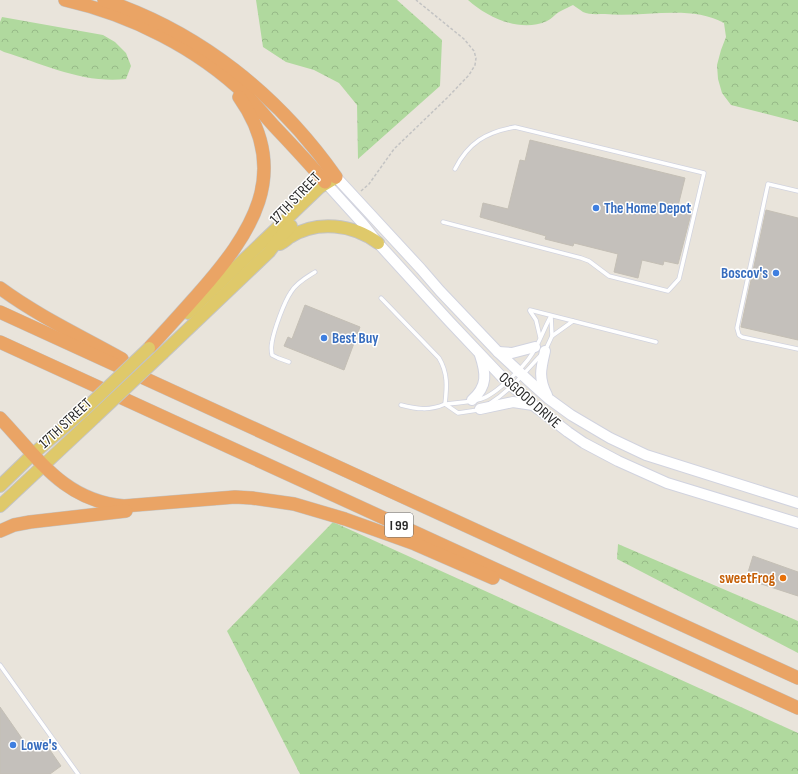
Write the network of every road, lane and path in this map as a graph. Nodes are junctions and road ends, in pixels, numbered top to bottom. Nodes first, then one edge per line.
1 (65, 0) edge
2 (104, 0) edge
3 (416, 0) edge
4 (222, 75) junction
5 (455, 169) dead end
6 (330, 183) junction
7 (798, 191) edge
8 (354, 198) junction
9 (443, 222) dead end
10 (378, 243) junction
11 (269, 252) junction
12 (315, 272) dead end
13 (0, 288) edge
14 (381, 298) dead end
15 (0, 312) edge
16 (551, 316) junction
17 (573, 321) junction
18 (552, 336) junction
19 (0, 342) edge
20 (538, 342) junction
21 (656, 342) dead end
22 (150, 348) junction
23 (798, 349) edge
24 (545, 351) junction
25 (498, 352) junction
26 (480, 353) junction
27 (289, 362) dead end
28 (520, 373) junction
29 (509, 384) junction
30 (549, 399) junction
31 (472, 400) junction
32 (445, 404) junction
33 (401, 405) dead end
34 (533, 405) junction
35 (210, 407) junction
36 (480, 409) junction
37 (0, 418) edge
38 (33, 454) junction
39 (43, 465) junction
40 (0, 486) edge
41 (199, 500) junction
42 (798, 503) edge
43 (0, 506) edge
44 (798, 523) edge
45 (0, 531) edge
46 (674, 652) junction
47 (0, 665) edge
48 (798, 678) edge
49 (798, 708) edge
50 (78, 774) edge

1 - 4 highway
2 - 6 highway
3 - 8 path
4 - 6 highway
4 - 22 highway
5 - 9 lane
6 - 8 main road, OSGOOD DRIVE
6 - 10 main road, OSGOOD DRIVE
6 - 11 main road, 17TH STREET
6 - 22 main road, 17TH STREET
7 - 23 lane
8 - 25 main road, OSGOOD DRIVE
10 - 11 main road
10 - 26 main road, OSGOOD DRIVE
11 - 39 main road, 17TH STREET, bridge
12 - 27 lane
13 - 35 highway
14 - 32 lane
15 - 35 highway, I 99
16 - 17 lane
16 - 18 lane
16 - 20 lane
16 - 20 lane
17 - 18 lane
17 - 21 lane
18 - 24 lane
19 - 46 highway, I 99
20 - 25 main road
20 - 28 lane
22 - 38 main road, 17TH STREET, bridge
24 - 28 lane
24 - 30 main road
25 - 28 main road, OSGOOD DRIVE
26 - 29 main road, OSGOOD DRIVE
26 - 31 main road
28 - 29 lane
28 - 29 lane
28 - 30 main road, OSGOOD DRIVE
29 - 31 lane
29 - 34 main road, OSGOOD DRIVE
29 - 36 lane
30 - 42 main road, OSGOOD DRIVE
31 - 32 lane
32 - 33 lane
32 - 36 lane
34 - 36 main road
34 - 44 main road, OSGOOD DRIVE
35 - 48 highway, I 99
37 - 38 highway
38 - 39 highway
38 - 40 main road, 17TH STREET
39 - 41 highway
39 - 43 main road, 17TH STREET
41 - 45 highway
41 - 46 highway
46 - 49 highway, I 99
47 - 50 lane

